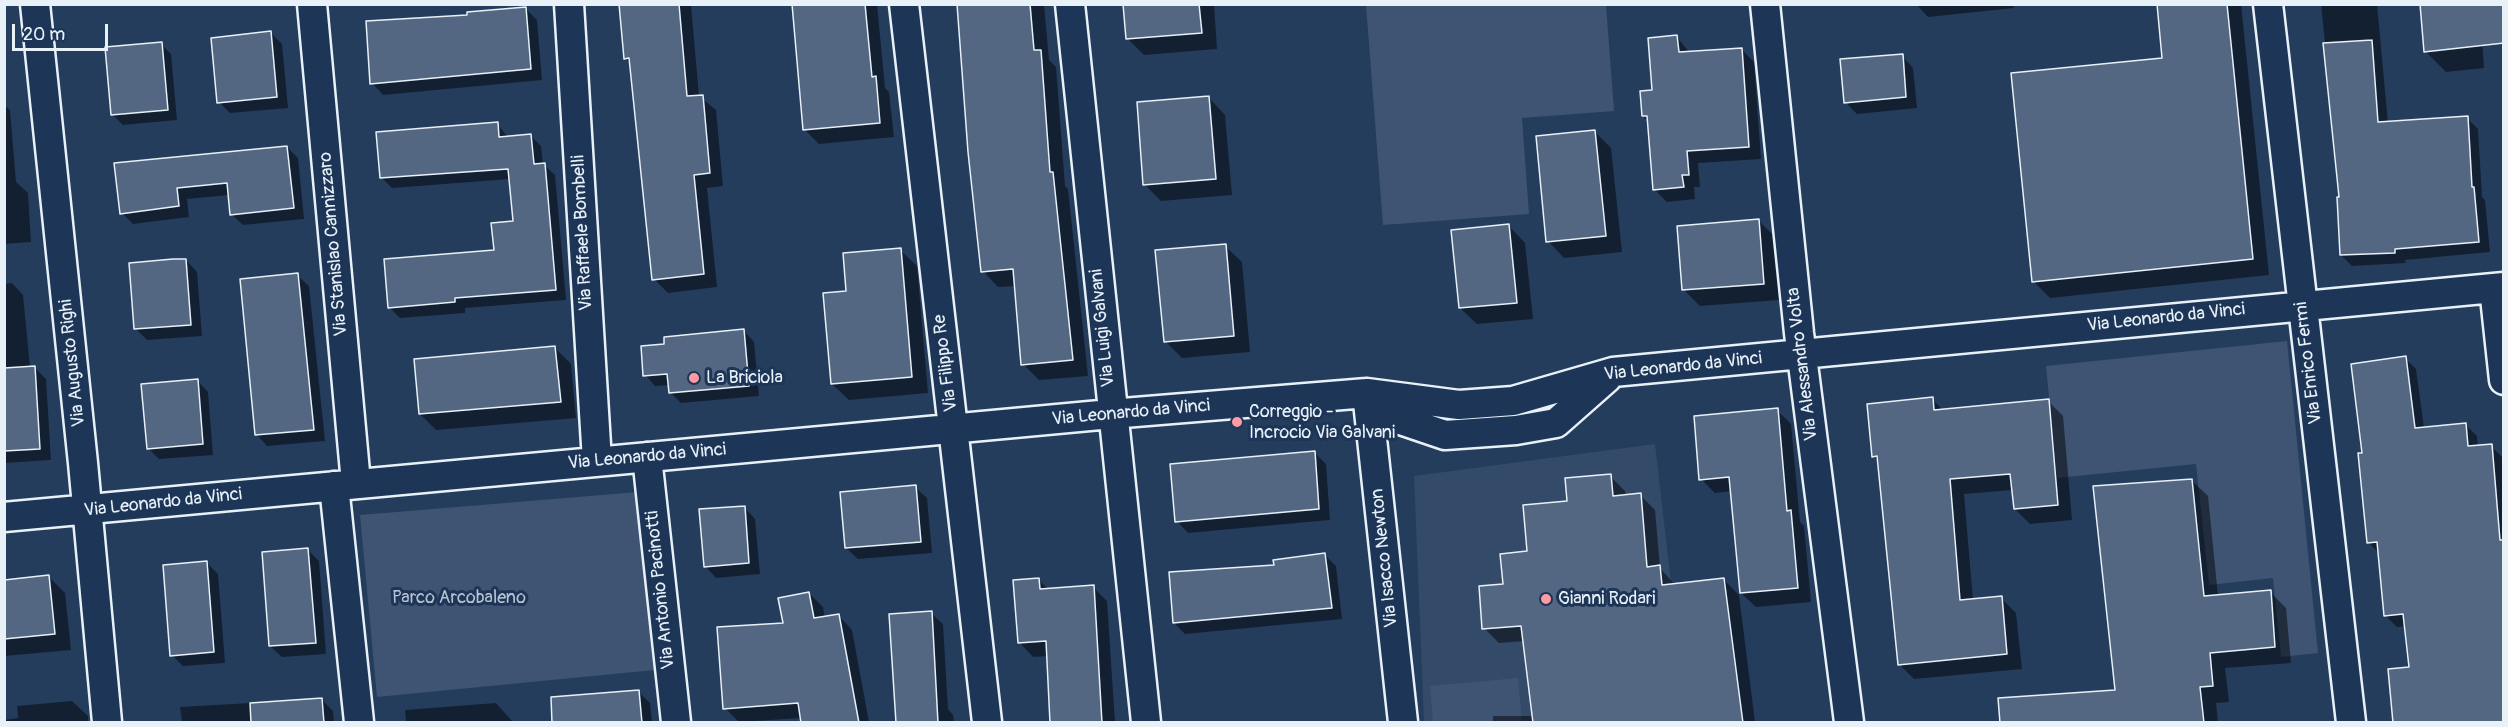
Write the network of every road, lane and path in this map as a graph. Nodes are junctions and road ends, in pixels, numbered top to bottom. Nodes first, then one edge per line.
1 (34, 4) edge
2 (312, 4) edge
3 (569, 4) edge
4 (904, 4) edge
5 (1070, 4) edge
6 (1765, 4) edge
7 (2268, 4) edge
8 (2499, 288) edge
9 (2302, 304) junction
10 (1802, 355) junction
11 (2504, 380) edge
12 (1367, 393) junction
13 (1111, 414) junction
14 (954, 428) junction
15 (647, 457) junction
16 (597, 461) junction
17 (345, 485) junction
18 (88, 510) junction
19 (4, 517) edge
20 (107, 723) edge
21 (359, 723) edge
22 (676, 723) edge
23 (987, 723) edge
24 (1146, 723) edge
25 (1403, 723) edge
26 (1849, 723) edge
27 (2351, 723) edge

1 - 18 street, Via Augusto Righi
2 - 17 street, Via Stanislao Cannizzaro
3 - 16 street, Via Raffaele Bombelli
4 - 14 street, Via Filippo Re
5 - 13 street, Via Luigi Galvani
6 - 10 street, Via Alessandro Volta
7 - 9 street, Via Enrico Fermi
8 - 9 street, Via Leonardo da Vinci
8 - 11 street
9 - 10 street, Via Leonardo da Vinci
9 - 27 street, Via Enrico Fermi
10 - 12 street, Via Leonardo da Vinci
10 - 26 street, Via Alessandro Volta
12 - 13 street, Via Leonardo da Vinci
12 - 25 street, Via Isacco Newton
13 - 14 street, Via Leonardo da Vinci
13 - 24 street, Via Luigi Galvani
14 - 15 street, Via Leonardo da Vinci
14 - 23 street, Via Filippo Re
15 - 16 street, Via Leonardo da Vinci
15 - 22 street, Via Antonio Pacinotti
16 - 17 street, Via Leonardo da Vinci
17 - 18 street, Via Leonardo da Vinci
17 - 21 street
18 - 19 street, Via Leonardo da Vinci
18 - 20 street, Via Augusto Righi

